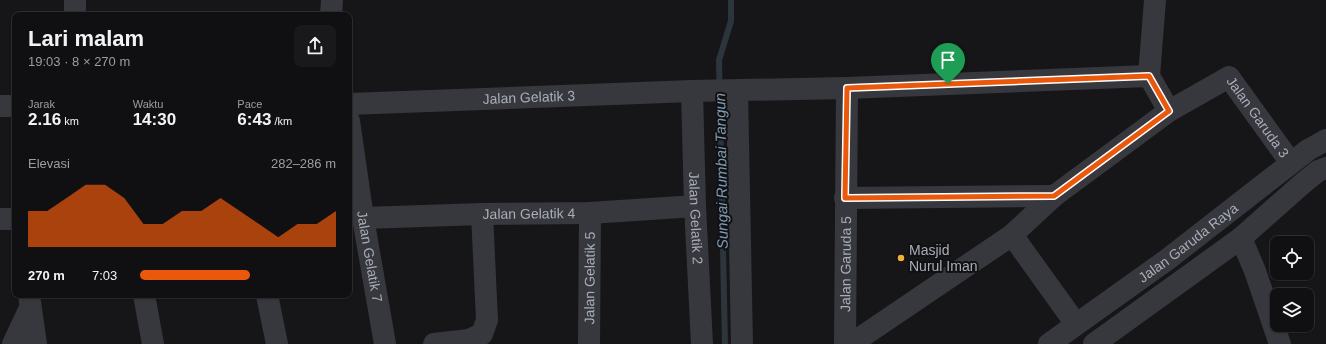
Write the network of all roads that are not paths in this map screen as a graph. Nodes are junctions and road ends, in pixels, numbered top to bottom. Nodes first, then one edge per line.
1 (75, 0) edge
2 (332, 0) edge
3 (1155, 0) edge
4 (75, 12) edge
5 (331, 12) edge
6 (1149, 76) junction
7 (847, 88) junction
8 (700, 91) junction
9 (735, 91) junction
10 (352, 104) edge
11 (0, 106) edge
12 (12, 106) edge
13 (1169, 111) junction
14 (1326, 140) edge
15 (352, 141) edge
16 (1291, 163) junction
17 (1326, 168) edge
18 (1054, 196) junction
19 (845, 198) junction
20 (695, 206) junction
21 (590, 213) junction
22 (482, 214) junction
23 (363, 218) junction
24 (12, 219) edge
25 (0, 220) edge
26 (1012, 235) junction
27 (1241, 238) junction
28 (145, 298) edge
29 (268, 298) edge
30 (29, 302) edge
31 (1075, 333) edge
32 (13, 344) edge
33 (36, 344) edge
34 (153, 344) edge
35 (277, 344) edge
36 (385, 344) edge
37 (434, 344) edge
38 (589, 344) edge
39 (702, 344) edge
40 (742, 344) edge
41 (845, 344) edge
42 (851, 344) edge
43 (1049, 344) edge
44 (1094, 344) edge
45 (1280, 344) edge

1 - 4 street
2 - 5 street
3 - 6 street
6 - 7 street, Jalan Gelatik 3
6 - 13 street
7 - 9 street, Jalan Gelatik 3
7 - 19 street, Jalan Garuda 5
8 - 9 street, Jalan Gelatik 3
8 - 10 street, Jalan Gelatik 3
8 - 20 street, Jalan Gelatik 2
9 - 40 street
11 - 12 street
13 - 16 street, Jalan Garuda 3
13 - 18 street, Jalan Garuda 3
14 - 16 street, Jalan Garuda Raya
15 - 23 street, Jalan Gelatik 7
16 - 31 street, Jalan Garuda Raya
17 - 27 street, Jalan Garuda Raya
18 - 19 street
18 - 26 street, Jalan Garuda 3
19 - 41 street, Jalan Garuda 5
20 - 21 street, Jalan Gelatik 4
20 - 39 street, Jalan Gelatik 2
21 - 22 street, Jalan Gelatik 4
21 - 38 street, Jalan Gelatik 5
22 - 23 street, Jalan Gelatik 4
22 - 37 street
23 - 36 street, Jalan Gelatik 7
24 - 25 street
26 - 31 street
26 - 42 street, Jalan Garuda 3
27 - 44 street, Jalan Garuda Raya
27 - 45 street
28 - 34 street
29 - 35 street
30 - 32 street
30 - 33 street
31 - 43 street, Jalan Garuda Raya

